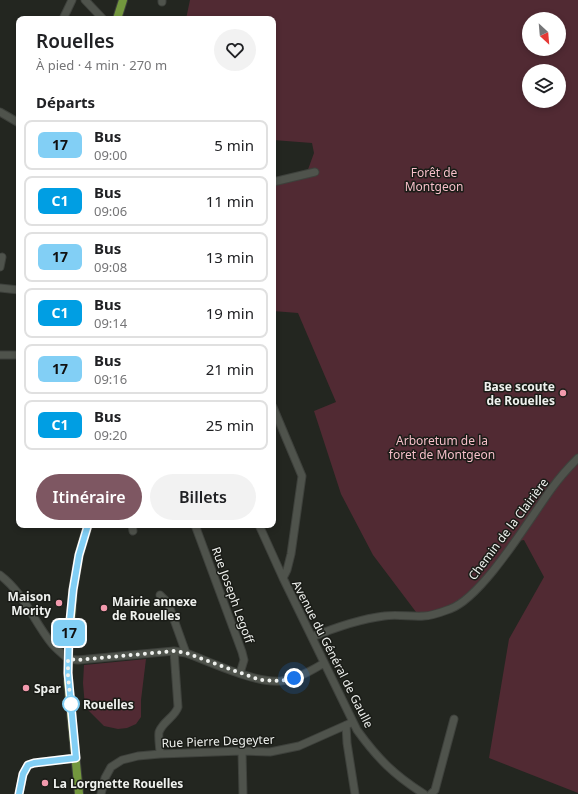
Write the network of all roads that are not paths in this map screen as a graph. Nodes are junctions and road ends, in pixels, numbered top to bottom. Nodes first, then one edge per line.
1 (72, 0) edge
2 (85, 0) edge
3 (123, 0) edge
4 (64, 16) edge
5 (101, 16) edge
6 (118, 16) edge
7 (0, 112) edge
8 (16, 122) edge
9 (315, 172) dead end
10 (276, 181) edge
11 (2, 257) dead end
12 (0, 266) edge
13 (0, 288) edge
14 (16, 290) edge
15 (0, 355) edge
16 (16, 355) edge
17 (276, 414) edge
18 (578, 458) edge
19 (87, 528) edge
20 (196, 528) edge
21 (260, 528) edge
22 (0, 575) edge
23 (283, 578) junction
24 (160, 595) dead end
25 (312, 638) junction
26 (174, 651) junction
27 (186, 653) junction
28 (68, 659) junction
29 (324, 663) junction
30 (240, 673) junction
31 (454, 719) dead end
32 (350, 724) junction
33 (242, 751) junction
34 (160, 754) junction
35 (76, 758) junction
36 (19, 794) edge
37 (78, 794) edge
38 (101, 794) edge
39 (244, 794) edge
40 (355, 794) edge
41 (424, 794) edge
42 (431, 794) edge

1 - 4 street
2 - 5 street
3 - 6 main road
7 - 8 street
9 - 10 street
11 - 12 street
13 - 14 street
15 - 16 street
17 - 23 street
18 - 25 street, Chemin de la Clairière
19 - 28 main road
20 - 30 street, Rue Joseph Legoff
21 - 23 street, Avenue du Général de Gaulle
22 - 28 street
23 - 25 street, Avenue du Général de Gaulle
24 - 27 street
25 - 29 street, Avenue du Général de Gaulle
26 - 27 street
26 - 28 street
26 - 34 street
27 - 30 street
28 - 35 main road
29 - 30 street
29 - 32 street, Avenue du Général de Gaulle
31 - 42 street
32 - 33 street, Rue Pierre Degeyter
32 - 40 street
32 - 41 street, Avenue du Général de Gaulle
33 - 34 street, Rue Pierre Degeyter
33 - 39 street
34 - 38 street, Rue Pierre Degeyter
35 - 36 street
35 - 37 main road

